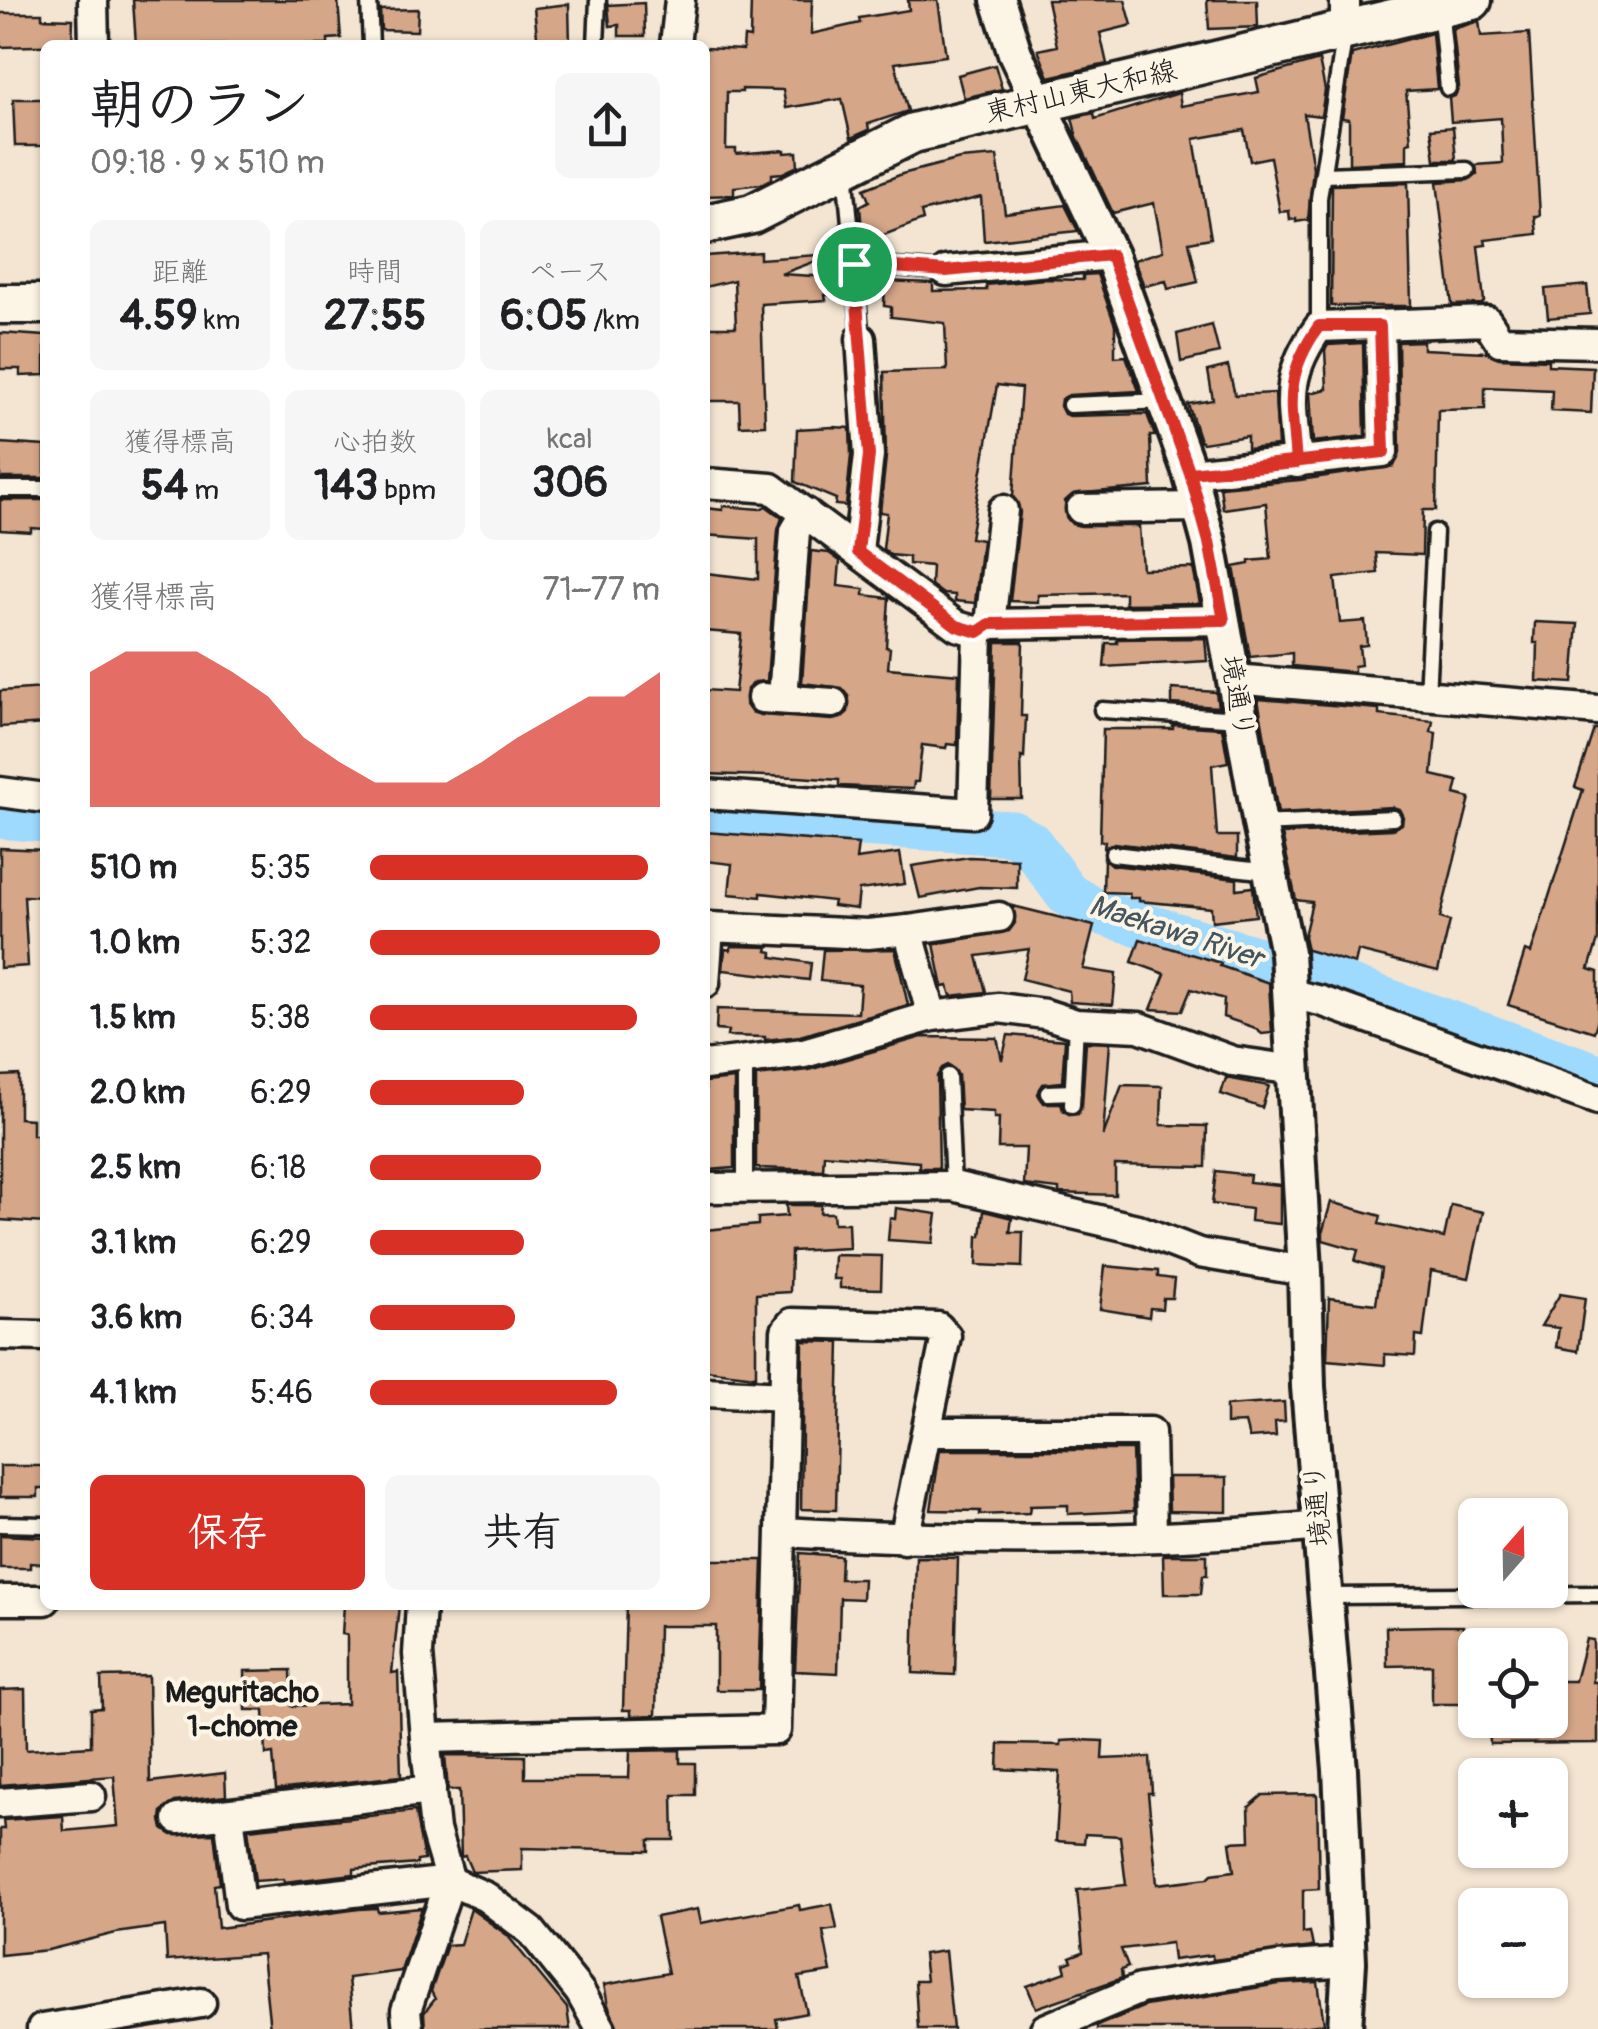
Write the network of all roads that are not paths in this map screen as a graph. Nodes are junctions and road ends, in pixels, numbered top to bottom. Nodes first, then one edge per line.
1 (93, 0) edge
2 (369, 0) edge
3 (598, 0) edge
4 (680, 0) edge
5 (998, 0) edge
6 (1456, 4) edge
7 (1345, 15) edge
8 (94, 40) edge
9 (372, 40) edge
10 (596, 40) edge
11 (676, 40) edge
12 (1448, 88) dead end
13 (1038, 102) junction
14 (845, 166) junction
15 (1467, 170) dead end
16 (1324, 175) junction
17 (710, 223) edge
18 (1111, 255) junction
19 (854, 264) junction
20 (946, 271) joint
21 (0, 304) edge
22 (40, 304) edge
23 (1319, 326) junction
24 (1380, 326) junction
25 (860, 339) joint
26 (1598, 342) edge
27 (1166, 401) junction
28 (1070, 406) dead end
29 (1296, 463) junction
30 (1190, 473) junction
31 (710, 483) edge
32 (0, 489) edge
33 (40, 489) edge
34 (1199, 507) junction
35 (1003, 510) dead end
36 (1081, 510) dead end
37 (806, 514) junction
38 (1434, 532) dead end
39 (858, 552) junction
40 (1224, 620) junction
41 (984, 628) junction
42 (1234, 679) junction
43 (1426, 696) junction
44 (833, 703) dead end
45 (1102, 710) dead end
46 (1598, 710) edge
47 (1240, 718) junction
48 (0, 792) edge
49 (710, 794) edge
50 (40, 797) edge
51 (1393, 818) dead end
52 (1260, 824) junction
53 (1112, 854) dead end
54 (1269, 872) junction
55 (999, 917) dead end
56 (710, 927) edge
57 (908, 930) junction
58 (1288, 976) junction
59 (932, 1016) junction
60 (1076, 1024) junction
61 (745, 1060) junction
62 (710, 1064) edge
63 (1294, 1070) junction
64 (948, 1076) dead end
65 (1048, 1092) dead end
66 (1598, 1100) edge
67 (953, 1186) junction
68 (710, 1188) edge
69 (745, 1188) junction
70 (1306, 1271) junction
71 (0, 1335) edge
72 (40, 1336) edge
73 (710, 1392) edge
74 (784, 1396) junction
75 (926, 1432) junction
76 (0, 1524) edge
77 (40, 1524) edge
78 (1320, 1526) junction
79 (784, 1532) junction
80 (1152, 1536) junction
81 (904, 1539) junction
82 (1598, 1594) edge
83 (1326, 1596) junction
84 (0, 1600) edge
85 (40, 1600) edge
86 (421, 1610) edge
87 (425, 1738) junction
88 (431, 1790) junction
89 (90, 1796) dead end
90 (0, 1802) edge
91 (229, 1814) junction
92 (178, 1820) dead end
93 (450, 1882) junction
94 (1349, 1962) junction
95 (201, 2003) dead end
96 (42, 2029) edge
97 (408, 2029) edge
98 (601, 2029) edge
99 (1044, 2029) edge
100 (1346, 2029) edge

1 - 8 street
2 - 9 lane
3 - 10 lane
4 - 11 street
5 - 13 street, 境通り
6 - 7 main road, 東村山東大和線
6 - 12 lane
7 - 13 main road, 東村山東大和線
7 - 16 lane
13 - 14 main road, 東村山東大和線
13 - 18 street, 境通り
14 - 17 main road, 東村山東大和線
14 - 19 lane
15 - 16 lane
16 - 23 lane
18 - 20 street
18 - 27 street, 境通り
19 - 20 lane
19 - 25 lane
21 - 22 main road
23 - 24 street
23 - 29 street
24 - 26 street
24 - 29 street
25 - 39 street
27 - 28 lane
27 - 30 street, 境通り
29 - 30 street
30 - 34 street, 境通り
31 - 37 street
32 - 33 lane
34 - 36 street
34 - 40 street, 境通り
35 - 41 street
37 - 39 street
37 - 44 street
38 - 43 lane
39 - 41 street
40 - 41 street
40 - 42 street, 境通り
41 - 49 street
42 - 43 street
42 - 47 street, 境通り
43 - 46 street
45 - 47 lane
47 - 52 street, 境通り
48 - 50 street
51 - 52 lane
52 - 54 street, 境通り
53 - 54 lane
54 - 58 street, 境通り
55 - 57 street
56 - 57 street
57 - 59 street
58 - 63 street, 境通り
58 - 66 street
59 - 60 street
59 - 61 street
60 - 63 street
60 - 65 lane
61 - 62 street
61 - 69 lane
63 - 70 street, 境通り
64 - 67 lane
67 - 69 street
67 - 70 street
68 - 69 street
70 - 78 street, 境通り
71 - 72 street
73 - 74 street
74 - 75 street
74 - 79 street
75 - 80 street
75 - 81 street
76 - 77 lane
78 - 80 street
78 - 83 street, 境通り
79 - 81 street
79 - 87 street
80 - 81 street
82 - 83 lane
83 - 94 street, 境通り
84 - 85 street
86 - 87 street
87 - 88 street
88 - 91 street
88 - 93 street
89 - 90 street
91 - 92 street
91 - 93 street
93 - 97 street
93 - 98 street
94 - 99 street
94 - 100 street, 境通り
95 - 96 street

